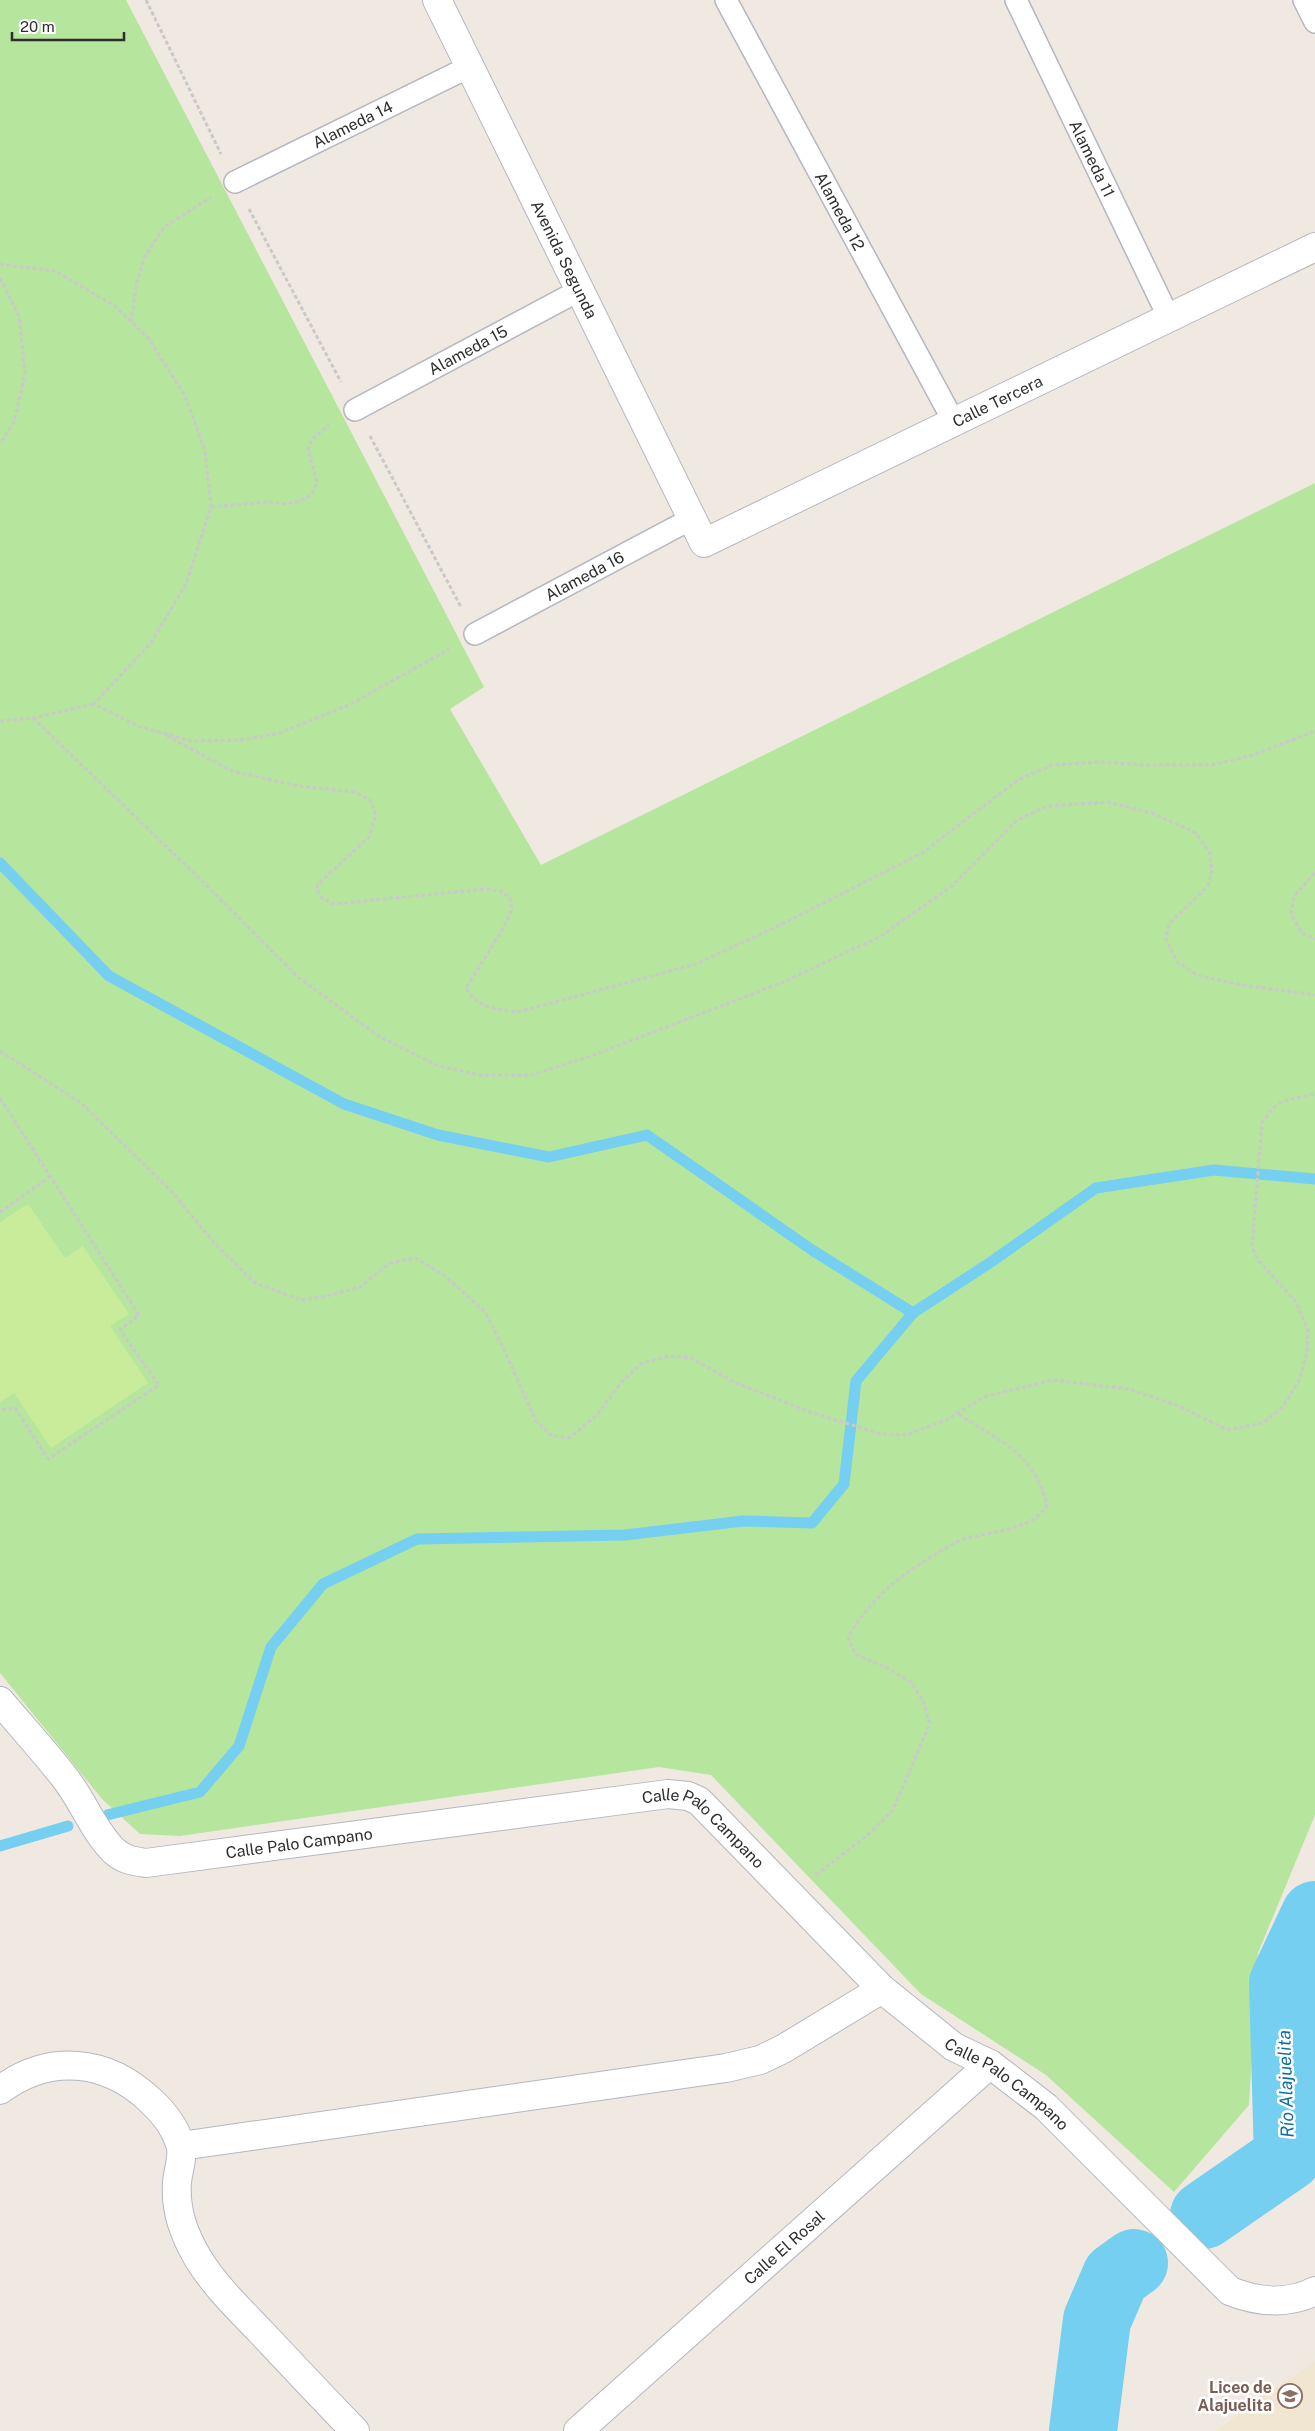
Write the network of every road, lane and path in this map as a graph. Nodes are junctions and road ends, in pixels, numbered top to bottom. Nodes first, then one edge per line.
1 (146, 0) edge
2 (437, 0) edge
3 (726, 0) edge
4 (1016, 0) edge
5 (1304, 0) edge
6 (1315, 22) edge
7 (471, 66) junction
8 (235, 182) junction
9 (1315, 247) edge
10 (0, 264) edge
11 (0, 278) edge
12 (580, 290) junction
13 (1169, 318) junction
14 (131, 322) junction
15 (355, 410) junction
16 (954, 422) junction
17 (0, 444) edge
18 (211, 507) junction
19 (693, 518) junction
20 (476, 634) junction
21 (94, 704) junction
22 (33, 718) junction
23 (0, 722) edge
24 (1315, 731) edge
25 (162, 733) junction
26 (1315, 873) edge
27 (1315, 939) edge
28 (1315, 995) edge
29 (0, 1051) edge
30 (1315, 1093) edge
31 (0, 1098) edge
32 (51, 1176) junction
33 (0, 1212) edge
34 (0, 1410) edge
35 (957, 1414) junction
36 (0, 1701) edge
37 (790, 1895) junction
38 (882, 1989) junction
39 (990, 2064) junction
40 (0, 2090) edge
41 (181, 2146) junction
42 (1315, 2291) edge
43 (355, 2431) edge
44 (578, 2431) edge

1 - 8 path
2 - 7 street, Avenida Segunda
3 - 16 lane, Alameda 12
4 - 13 lane, Alameda 11
5 - 6 lane
7 - 8 lane, Alameda 14
7 - 12 street, Avenida Segunda
8 - 14 path
8 - 15 path
9 - 13 street, Calle Tercera
10 - 14 path
11 - 17 path
12 - 15 lane, Alameda 15
12 - 19 street, Avenida Segunda
13 - 16 street, Calle Tercera
14 - 18 path
15 - 18 path
15 - 20 path
16 - 19 street, Calle Tercera
18 - 21 path
19 - 20 lane, Alameda 16
20 - 25 path
21 - 22 path
21 - 25 path
22 - 23 path
22 - 28 path
24 - 25 path
26 - 27 path
29 - 35 path
30 - 35 path
31 - 32 path
32 - 33 path
32 - 34 path
35 - 37 path
36 - 37 street, Calle Palo Campano
37 - 38 street, Calle Palo Campano
38 - 39 street, Calle Palo Campano
38 - 41 street
39 - 42 street, Calle Palo Campano
39 - 44 street, Calle El Rosal
40 - 41 street
41 - 43 street

